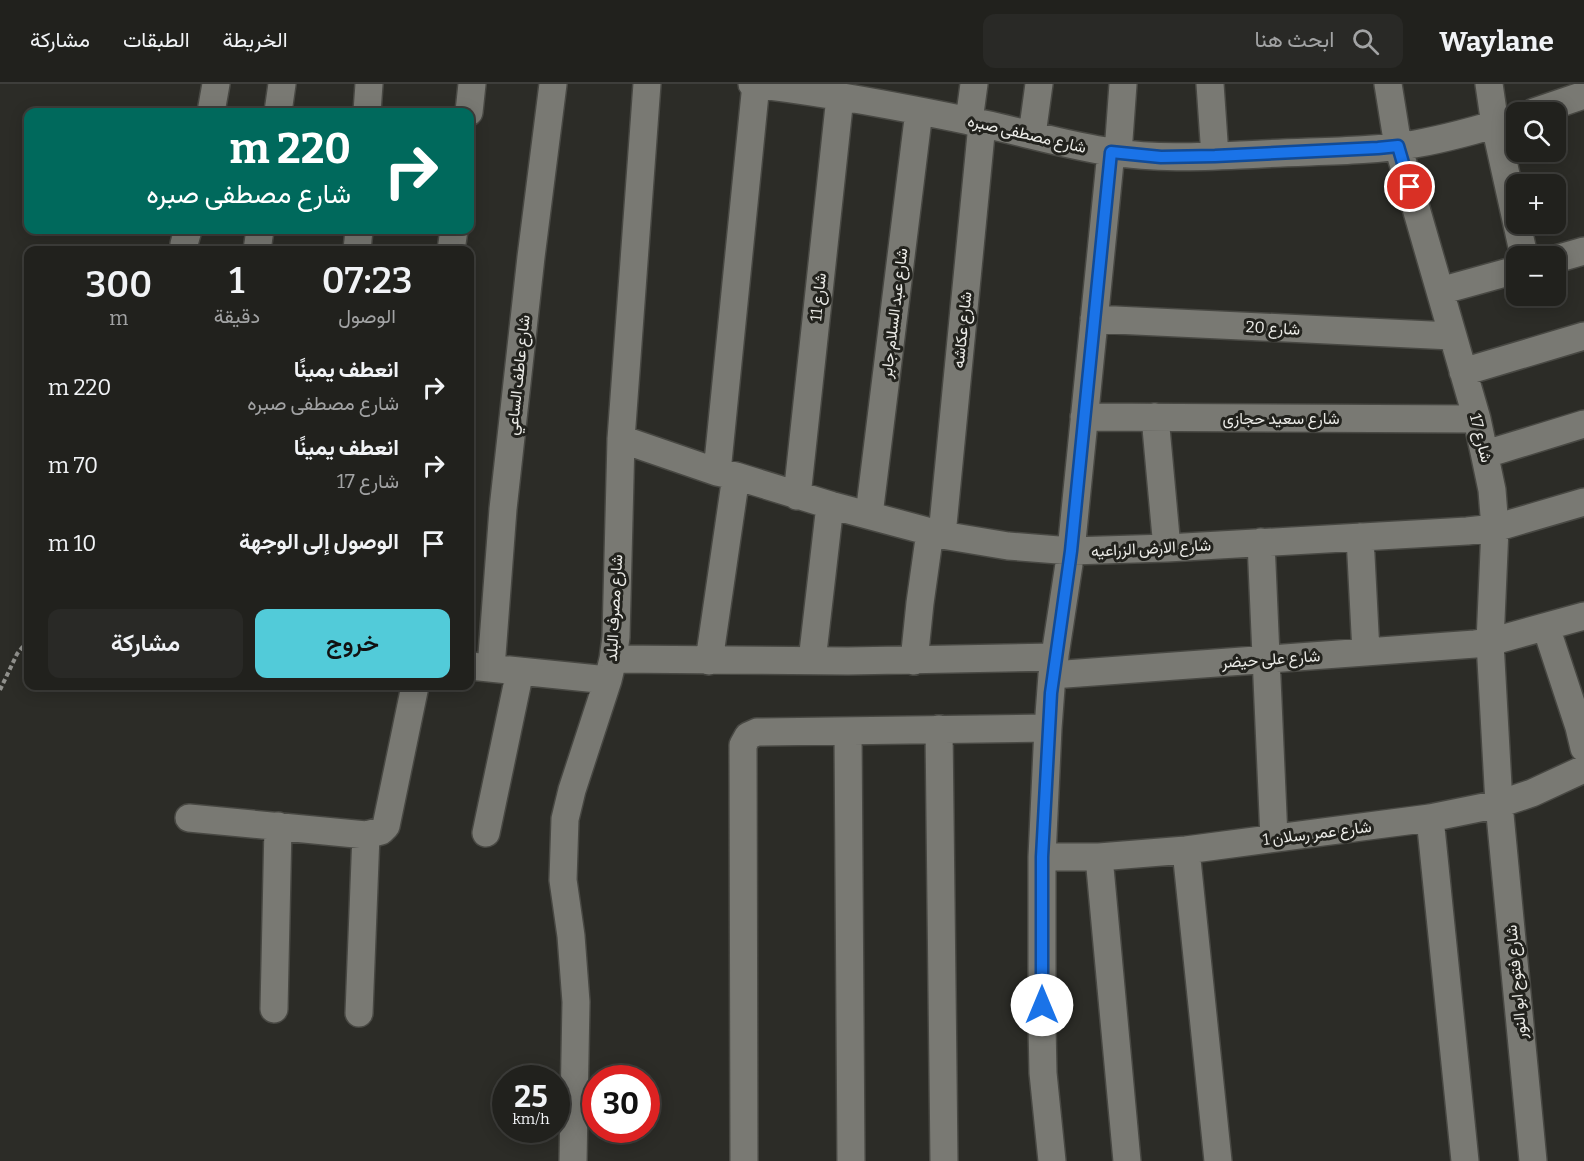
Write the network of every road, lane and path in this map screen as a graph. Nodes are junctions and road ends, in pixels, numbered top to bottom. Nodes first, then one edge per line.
1 (216, 84) edge
2 (282, 84) edge
3 (369, 84) edge
4 (472, 84) edge
5 (553, 84) edge
6 (647, 84) edge
7 (974, 84) edge
8 (1038, 84) edge
9 (1123, 84) edge
10 (1210, 84) edge
11 (1388, 84) edge
12 (1489, 84) edge
13 (762, 85) edge
14 (811, 88) edge
15 (889, 95) edge
16 (1584, 95) edge
17 (840, 97) junction
18 (1563, 102) edge
19 (212, 108) edge
20 (279, 108) edge
21 (367, 108) edge
22 (469, 108) edge
23 (919, 111) junction
24 (1506, 122) edge
25 (976, 123) junction
26 (1032, 135) junction
27 (1398, 146) junction
28 (1115, 153) junction
29 (1215, 156) junction
30 (1511, 162) edge
31 (1523, 246) edge
32 (1584, 251) edge
33 (1566, 256) edge
34 (1506, 273) edge
35 (1440, 291) junction
36 (1094, 319) junction
37 (1452, 336) junction
38 (1584, 336) edge
39 (1463, 372) junction
40 (1084, 417) junction
41 (1155, 417) junction
42 (1477, 419) junction
43 (1584, 424) edge
44 (621, 439) junction
45 (1486, 454) junction
46 (726, 474) junction
47 (797, 496) junction
48 (1584, 502) edge
49 (830, 505) junction
50 (869, 516) junction
51 (1494, 528) junction
52 (936, 534) junction
53 (1360, 537) junction
54 (1261, 542) junction
55 (1167, 548) junction
56 (1071, 551) junction
57 (1584, 616) edge
58 (1546, 627) junction
59 (1490, 642) junction
60 (24, 645) edge
61 (1366, 652) junction
62 (1266, 660) junction
63 (709, 661) junction
64 (812, 661) junction
65 (914, 661) junction
66 (1054, 666) junction
67 (480, 667) edge
68 (611, 669) junction
69 (520, 671) junction
70 (0, 690) edge
71 (414, 690) edge
72 (1048, 728) junction
73 (939, 729) junction
74 (848, 731) junction
75 (1584, 748) edge
76 (1584, 769) edge
77 (1499, 804) junction
78 (189, 818) dead end
79 (1430, 818) junction
80 (278, 826) junction
81 (486, 833) dead end
82 (366, 835) junction
83 (1274, 838) junction
84 (1186, 850) junction
85 (1042, 857) junction
86 (1099, 857) junction
87 (274, 1009) dead end
88 (359, 1013) dead end
89 (573, 1161) edge
90 (744, 1161) edge
91 (851, 1161) edge
92 (944, 1161) edge
93 (1053, 1161) edge
94 (1127, 1161) edge
95 (1218, 1161) edge
96 (1465, 1161) edge
97 (1533, 1161) edge

1 - 19 street
2 - 20 street
3 - 21 street
4 - 22 street
5 - 67 street, شارع عاطف الساعي
6 - 44 street, شارع مصرف البلد
7 - 25 street, شارع عكاشه
8 - 26 street
9 - 28 street
10 - 29 street
11 - 27 street, شارع 17
12 - 24 street
13 - 14 street, شارع مصطفى صبره
13 - 46 street
14 - 17 street, شارع مصطفى صبره
15 - 17 street, شارع مصطفى صبره
15 - 23 street, شارع مصطفى صبره
16 - 18 street
17 - 47 street, شارع 11
23 - 25 street, شارع مصطفى صبره
23 - 50 street, شارع عبد السلام جابر
24 - 27 street, شارع مصطفى صبره
25 - 26 street, شارع مصطفى صبره
25 - 52 street, شارع عكاشه
26 - 28 street, شارع مصطفى صبره
27 - 29 street, شارع مصطفى صبره
27 - 35 street, شارع 17
28 - 29 street, شارع مصطفى صبره
28 - 36 street
30 - 31 street
32 - 33 street
34 - 35 street
35 - 37 street, شارع 17
36 - 37 street, شارع 20
36 - 40 street
37 - 39 street, شارع 17
38 - 39 street
39 - 42 street, شارع 17
40 - 41 street, شارع سعيد حجازى
40 - 56 street
41 - 42 street, شارع سعيد حجازى
41 - 55 street
42 - 45 street, شارع 17
43 - 45 street
44 - 46 street, شارع الارض الزراعيه
44 - 68 street, شارع مصرف البلد
45 - 51 street, شارع 17
46 - 47 street, شارع الارض الزراعيه
46 - 63 street
47 - 49 street, شارع الارض الزراعيه
48 - 51 street, شارع الارض الزراعيه
49 - 50 street, شارع الارض الزراعيه
49 - 64 street
50 - 52 street, شارع الارض الزراعيه
51 - 53 street, شارع الارض الزراعيه
51 - 59 street, شارع 17
52 - 56 street, شارع الارض الزراعيه
52 - 65 street, شارع عكاشه
53 - 54 street, شارع الارض الزراعيه
53 - 61 street
54 - 55 street, شارع الارض الزراعيه
54 - 62 street
55 - 56 street, شارع الارض الزراعيه
56 - 66 street
57 - 58 street, شارع على حيضر
58 - 59 street, شارع على حيضر
58 - 75 street
59 - 61 street, شارع على حيضر
59 - 77 street, شارع 17
60 - 70 path
61 - 62 street, شارع على حيضر
62 - 66 street, شارع على حيضر
62 - 83 street
63 - 64 street, شارع على حيضر
63 - 68 street, شارع على حيضر
64 - 65 street, شارع على حيضر
65 - 66 street, شارع على حيضر
66 - 72 street
67 - 69 street, شارع على حيضر
68 - 69 street, شارع على حيضر
68 - 89 street, شارع مصرف البلد
69 - 81 street
71 - 82 street
72 - 73 street
72 - 85 street
73 - 74 street
73 - 92 street
74 - 90 street
74 - 91 street
76 - 77 street, شارع عمر رسلان 1
77 - 79 street, شارع عمر رسلان 1
77 - 97 street, شارع فتوح ابو النور
78 - 80 street
79 - 83 street, شارع عمر رسلان 1
79 - 96 street
80 - 82 street
80 - 87 street
82 - 88 street
83 - 84 street, شارع عمر رسلان 1
84 - 86 street, شارع عمر رسلان 1
84 - 95 street
85 - 86 street, شارع عمر رسلان 1
85 - 93 street
86 - 94 street

